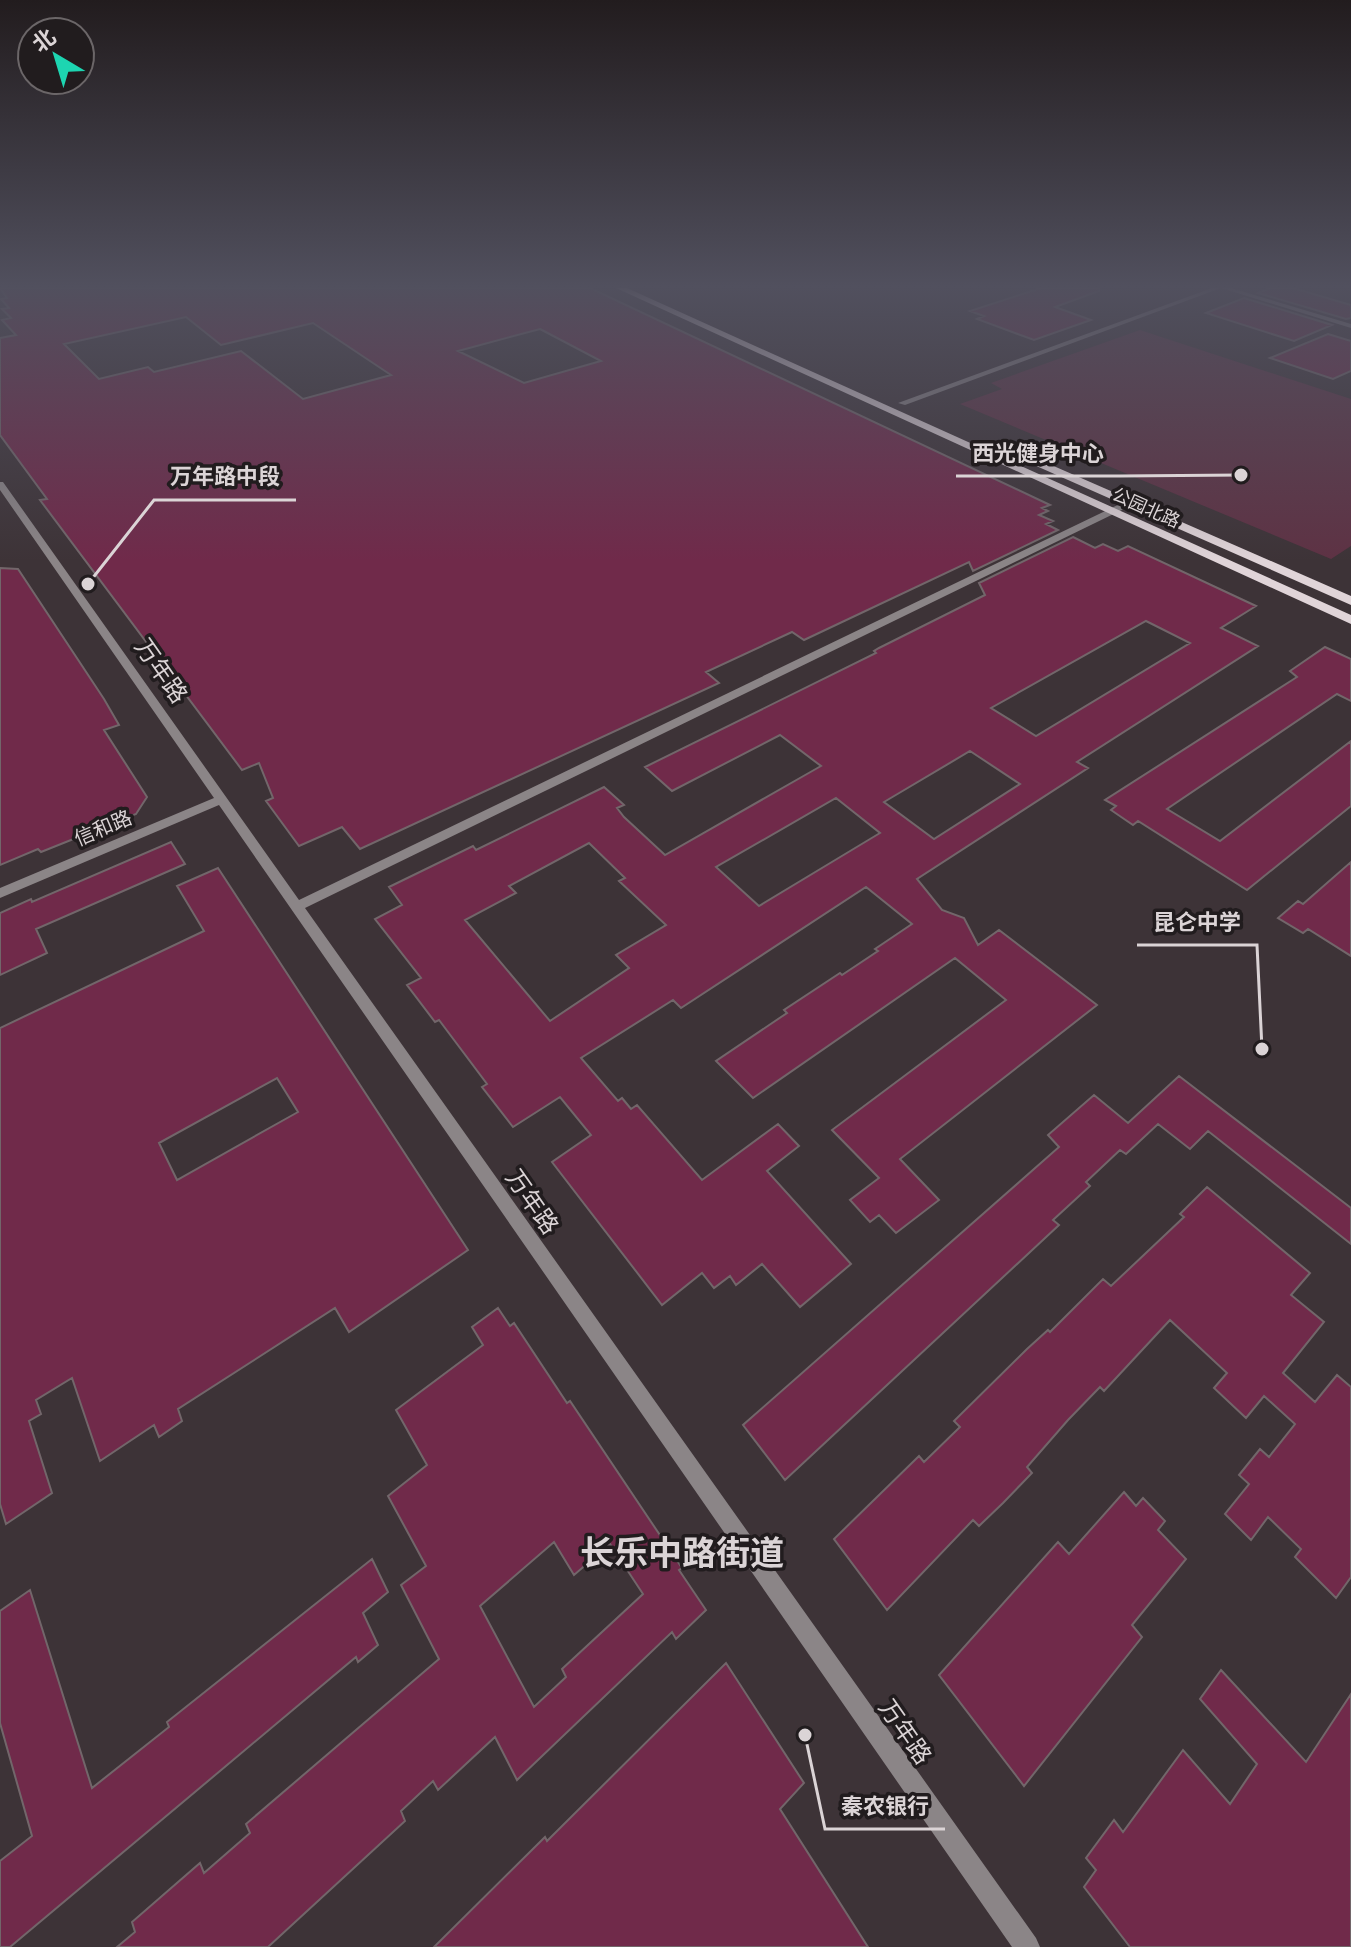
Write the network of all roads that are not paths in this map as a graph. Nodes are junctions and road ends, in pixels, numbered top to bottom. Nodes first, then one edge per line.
1 (819, 379) edge
2 (848, 379) edge
3 (969, 379) edge
4 (902, 403) junction
5 (0, 484) edge
6 (1129, 503) junction
7 (1111, 512) junction
8 (1351, 601) edge
9 (1351, 620) edge
10 (221, 800) junction
11 (0, 893) edge
12 (296, 907) junction
13 (1027, 1947) edge

1 - 7 main road, 公园北路
2 - 4 main road, 公园北路
3 - 4 street
4 - 6 main road, 公园北路
5 - 10 street, 万年路
6 - 7 street
6 - 8 main road, 公园北路
7 - 9 main road, 公园北路
7 - 12 street
10 - 11 street, 信和路
10 - 12 street, 万年路
12 - 13 street, 万年路

